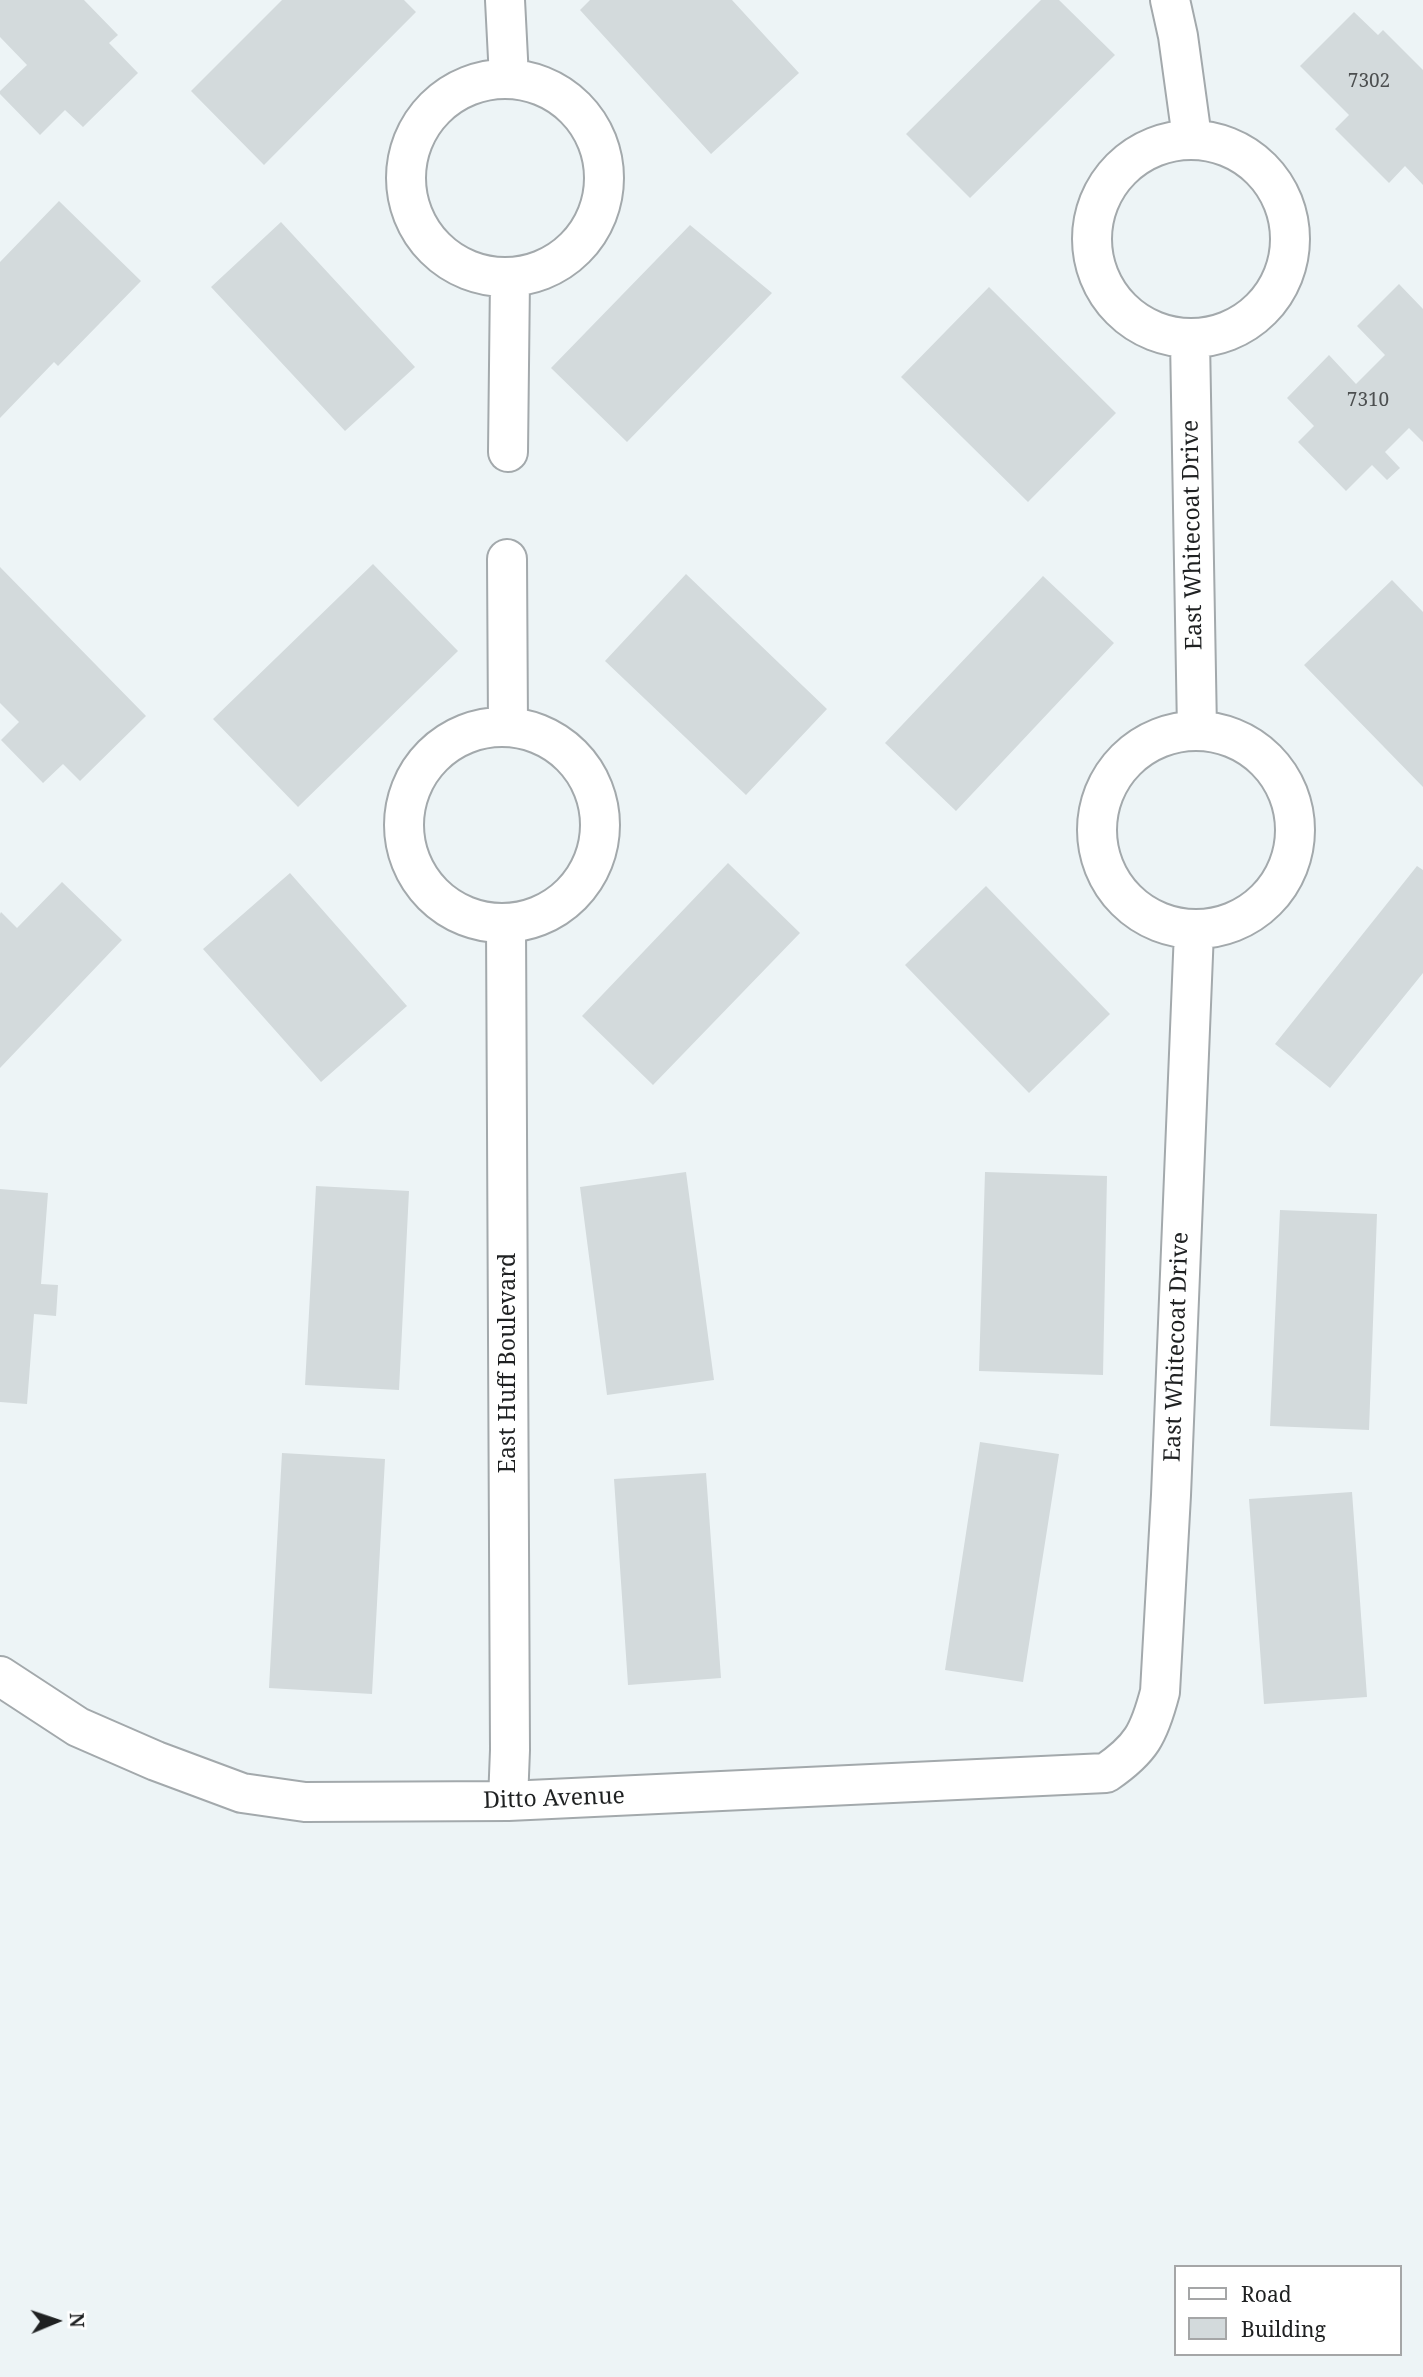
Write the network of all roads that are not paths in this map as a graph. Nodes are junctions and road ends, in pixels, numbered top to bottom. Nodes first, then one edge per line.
1 (505, 0) edge
2 (1170, 0) edge
3 (509, 78) junction
4 (1192, 138) junction
5 (510, 279) junction
6 (1190, 340) junction
7 (508, 452) dead end
8 (507, 559) dead end
9 (508, 726) junction
10 (1197, 730) junction
11 (506, 925) junction
12 (1194, 931) junction
13 (0, 1676) edge
14 (1130, 1756) joint
15 (508, 1801) junction

1 - 3 street
2 - 4 street
3 - 5 street
3 - 5 street
4 - 6 street
4 - 6 street
5 - 7 street
6 - 10 street, East Whitecoat Drive
8 - 9 street
9 - 11 street
9 - 11 street
10 - 12 street
10 - 12 street
11 - 15 street, East Huff Boulevard
12 - 14 street, East Whitecoat Drive
13 - 15 street, Ditto Avenue
14 - 15 street, Ditto Avenue

